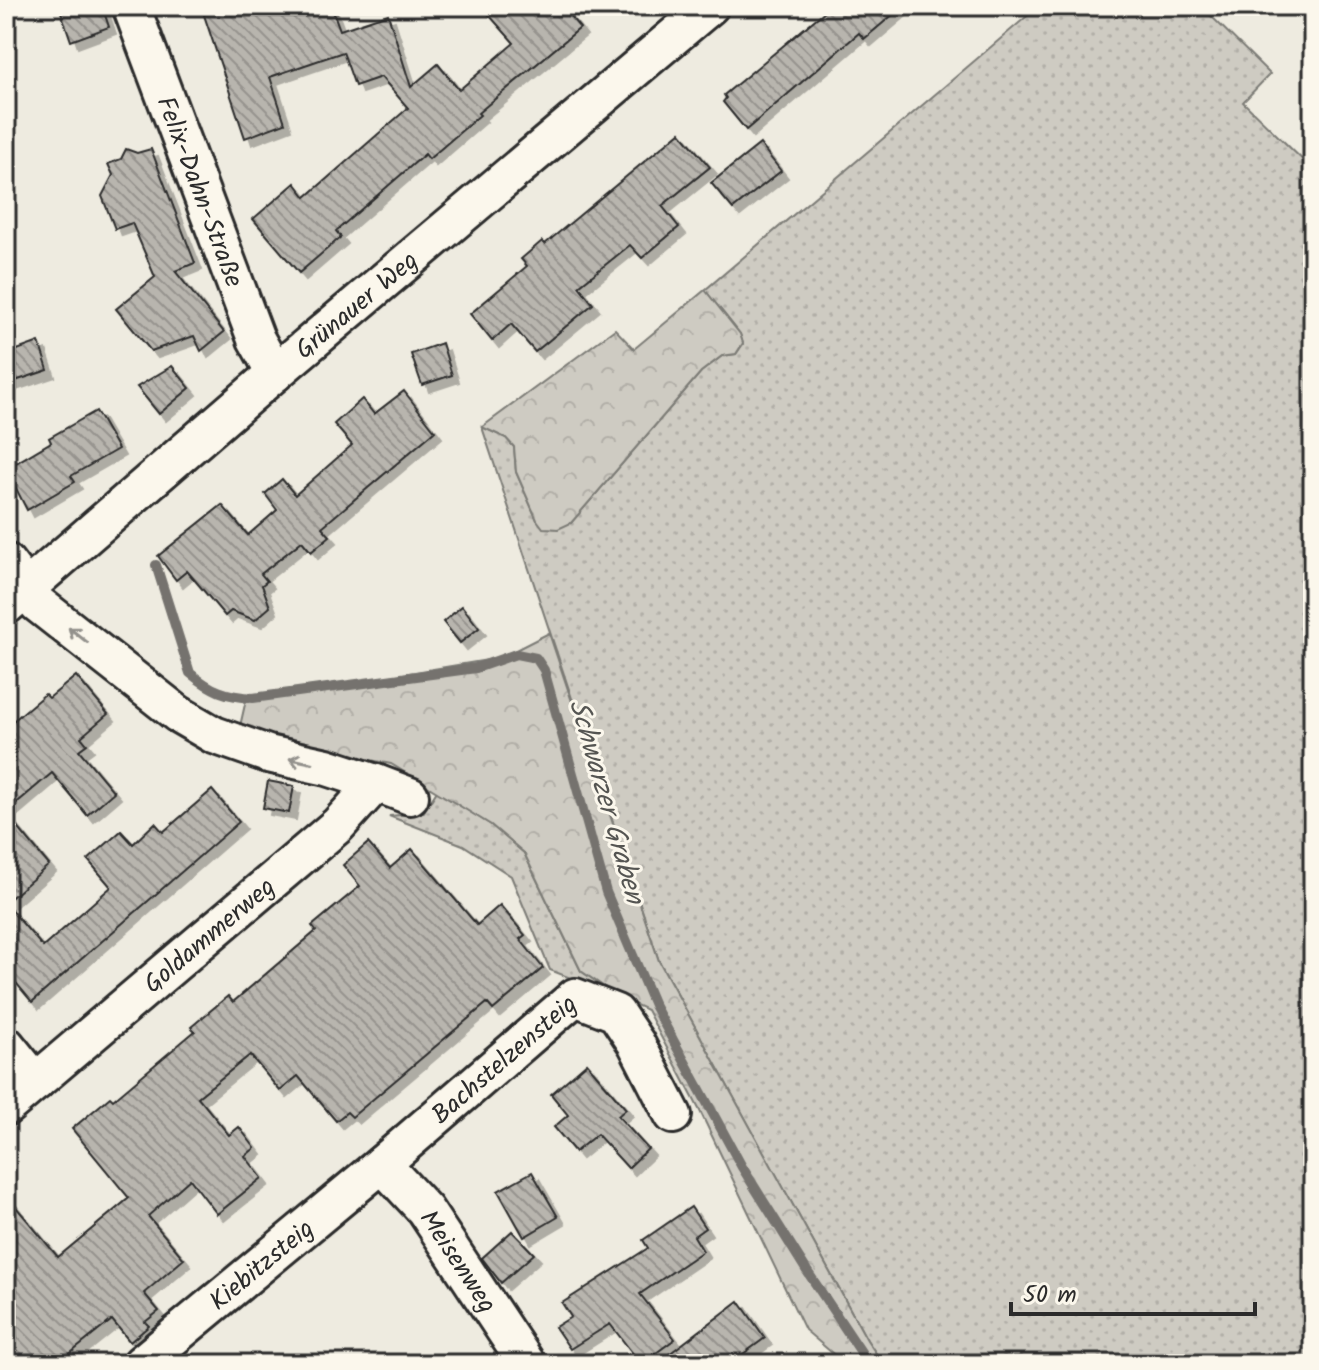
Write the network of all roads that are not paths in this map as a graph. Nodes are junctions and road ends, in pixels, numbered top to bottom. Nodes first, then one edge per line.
1 (131, 6) edge
2 (710, 6) edge
3 (275, 373) junction
4 (12, 586) edge
5 (376, 783) junction
6 (410, 796) dead end
7 (6, 1045) edge
8 (36, 1082) junction
9 (6, 1107) edge
10 (673, 1115) dead end
11 (382, 1164) junction
12 (141, 1364) edge
13 (527, 1364) edge

1 - 3 street, Felix-Dahn-Straße
2 - 3 street, Grünauer Weg
3 - 4 street, Grünauer Weg
5 -> 4 street
5 - 6 street
5 - 8 street, Goldammerweg
7 - 8 street
8 - 9 street, Goldammerweg
10 - 11 street, Bachstelzensteig
11 - 12 street, Kiebitzsteig
11 - 13 street, Meisenweg

